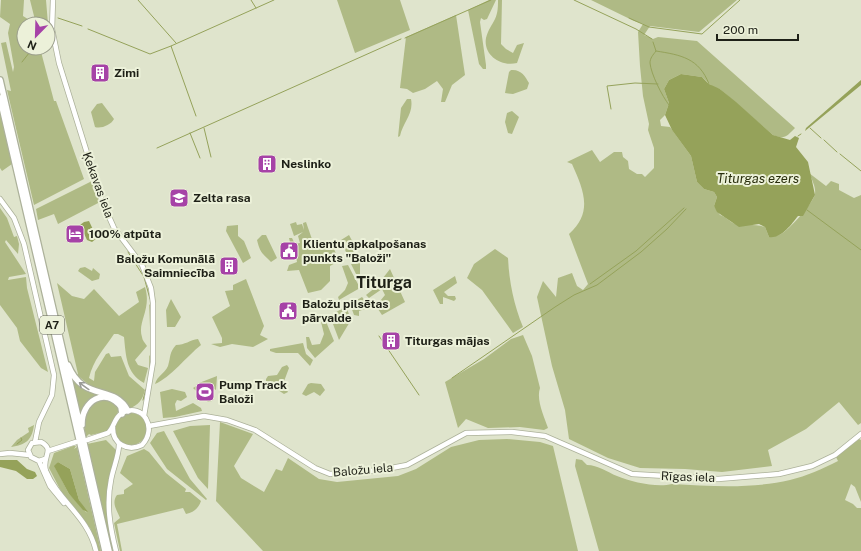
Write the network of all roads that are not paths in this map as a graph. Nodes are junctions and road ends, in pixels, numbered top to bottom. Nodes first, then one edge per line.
1 (53, 0) edge
2 (0, 80) edge
3 (0, 98) edge
4 (0, 199) edge
5 (64, 357) junction
6 (144, 404) junction
7 (128, 411) junction
8 (137, 412) junction
9 (122, 414) junction
10 (144, 416) junction
11 (39, 425) junction
12 (149, 426) junction
13 (113, 427) junction
14 (81, 431) junction
15 (512, 432) joint
16 (861, 434) edge
17 (99, 436) junction
18 (114, 437) junction
19 (87, 440) dead end
20 (34, 442) junction
21 (41, 442) junction
22 (76, 442) dead end
23 (120, 444) junction
24 (126, 447) junction
25 (29, 448) junction
26 (48, 449) junction
27 (12, 453) junction
28 (0, 454) edge
29 (29, 455) junction
30 (45, 459) junction
31 (116, 460) junction
32 (39, 461) junction
33 (74, 512) junction
34 (96, 551) edge
35 (105, 551) edge
36 (109, 551) edge
37 (116, 551) edge

1 - 6 main road, Ķekavas iela
2 - 5 highway, A7
3 - 35 highway, A7
4 - 11 main road
7 -> 5 highway
5 - 14 highway, A7
6 - 8 main road
6 - 10 main road
7 - 8 main road
7 - 9 main road
8 - 10 main road
9 - 13 main road
9 - 14 highway
10 - 12 main road
11 - 20 main road
11 - 21 main road
12 - 15 main road, Baložu iela
12 - 24 main road
13 - 17 main road
13 - 18 main road
14 - 36 highway, A7
15 - 16 main road, Rīgas iela
17 - 18 main road
17 - 19 main road
18 - 23 main road
20 - 21 main road
20 - 25 main road
21 - 26 main road
22 - 26 main road
23 - 24 main road
23 - 31 main road
24 - 31 main road
25 - 27 main road
25 - 29 main road
26 - 30 main road
27 - 28 main road
27 - 29 main road
29 - 32 main road
30 - 32 main road
30 - 33 main road
31 - 37 main road
32 - 33 main road
33 - 34 main road

